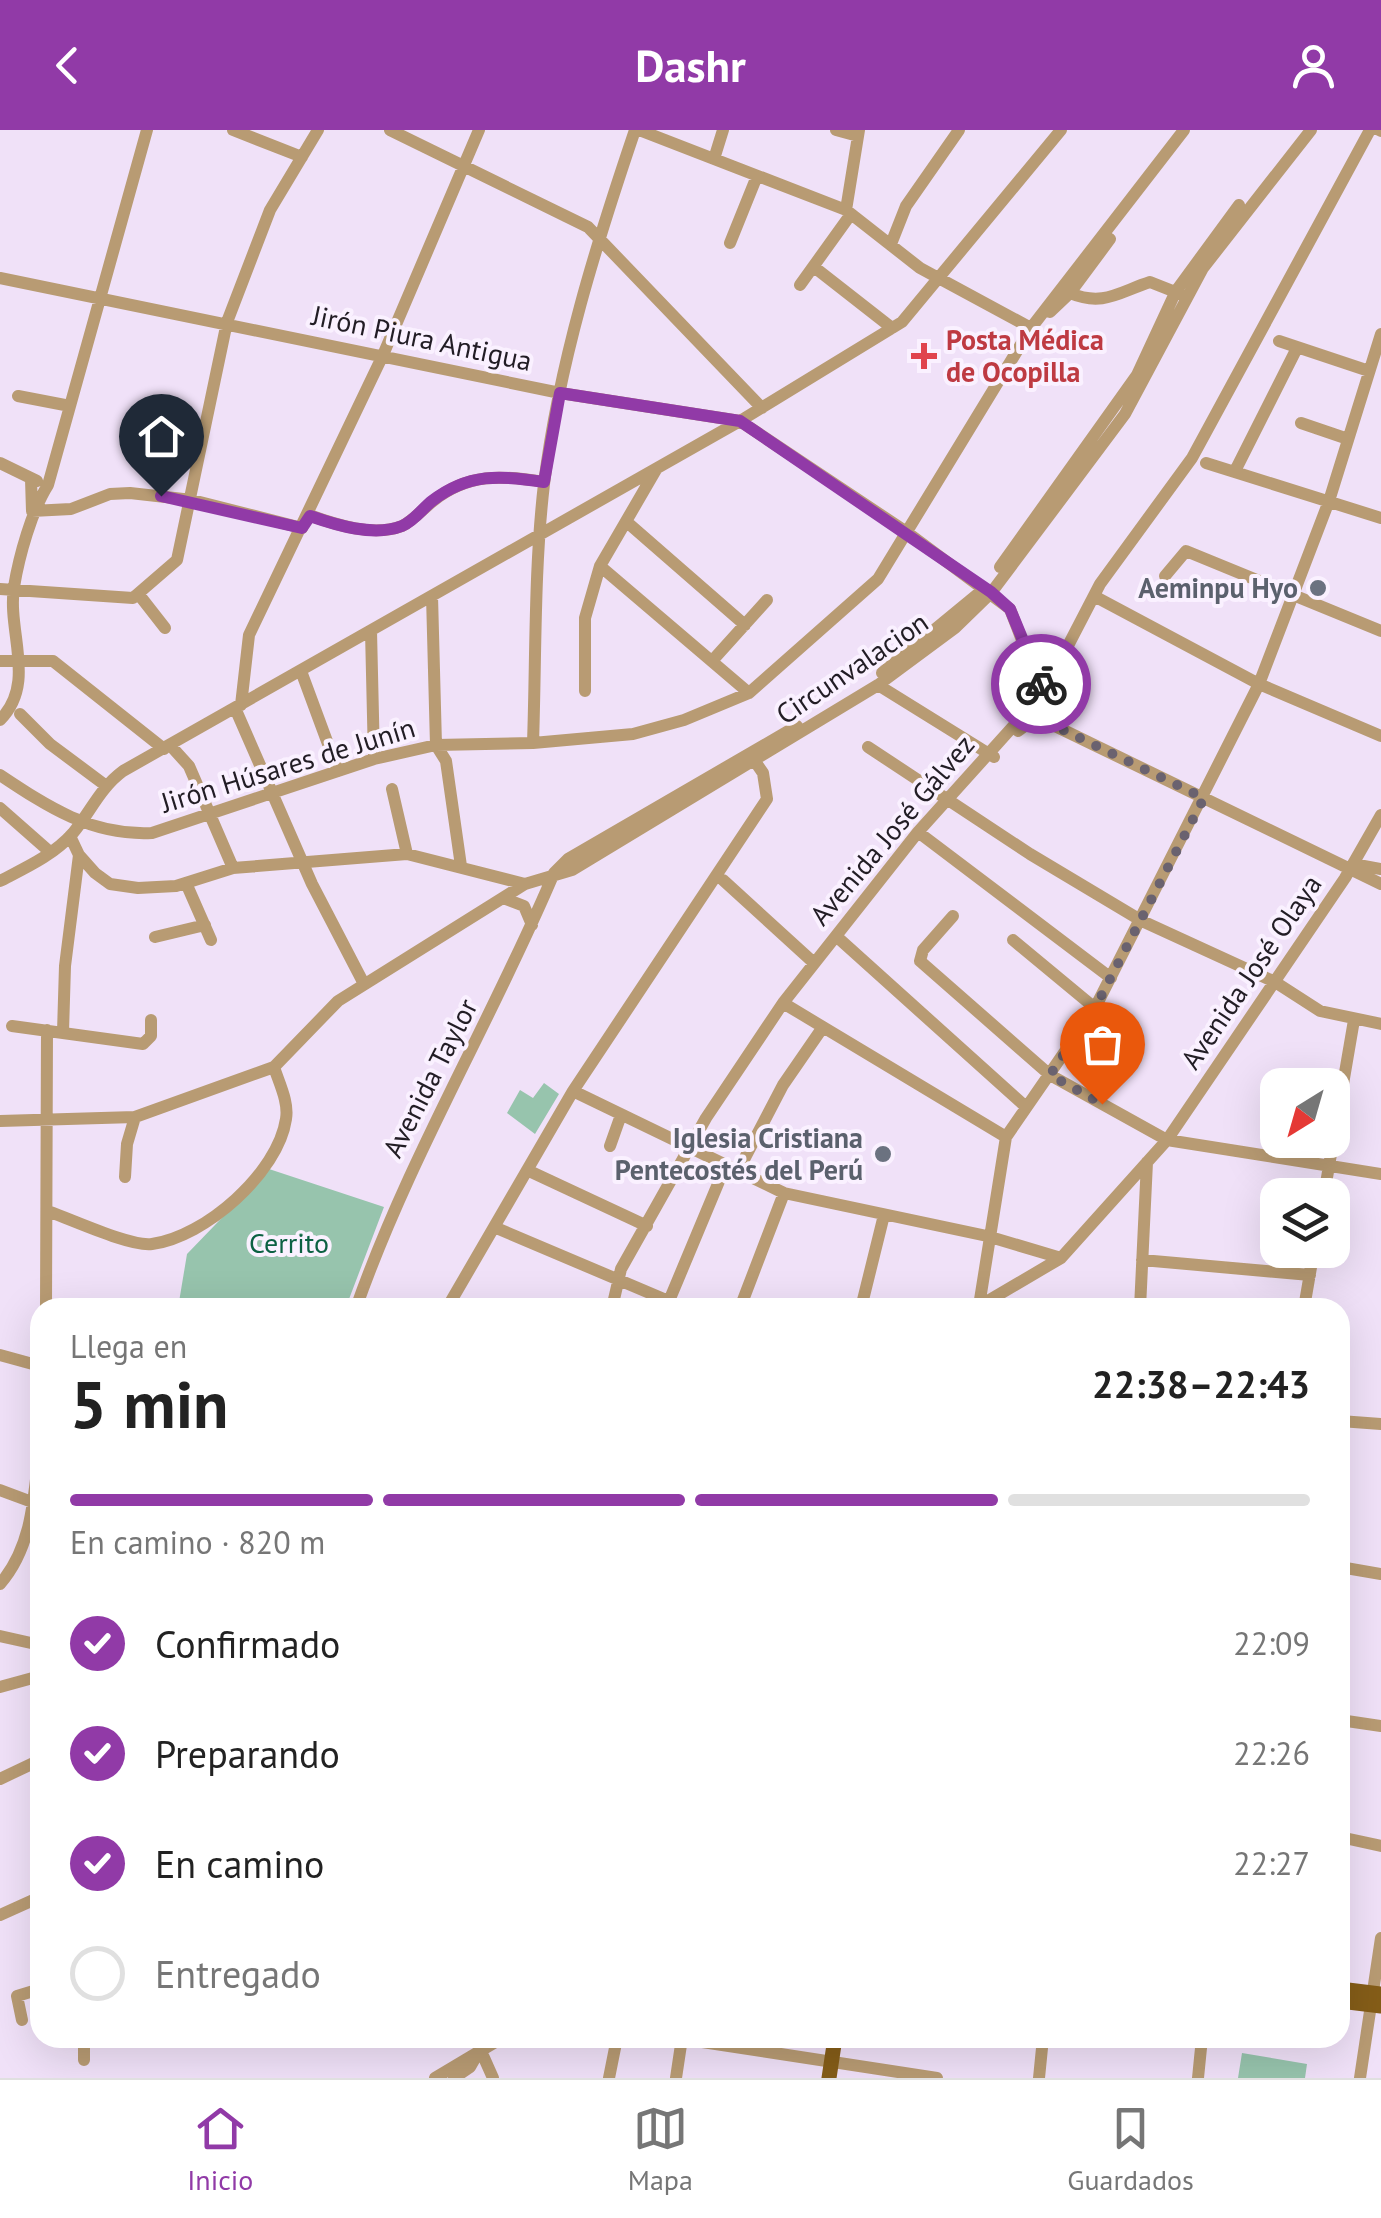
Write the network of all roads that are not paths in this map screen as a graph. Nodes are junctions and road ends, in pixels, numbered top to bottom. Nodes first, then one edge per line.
1 (148, 130) edge
2 (233, 130) edge
3 (318, 130) edge
4 (390, 130) edge
5 (479, 130) edge
6 (637, 130) edge
7 (723, 130) edge
8 (836, 130) edge
9 (958, 130) edge
10 (1061, 130) edge
11 (1187, 130) edge
12 (1301, 130) edge
13 (1311, 130) edge
14 (1370, 130) edge
15 (859, 133) edge
16 (302, 157) junction
17 (714, 159) junction
18 (466, 166) junction
19 (758, 176) junction
20 (849, 212) junction
21 (598, 241) junction
22 (730, 243) dead end
23 (891, 244) junction
24 (814, 267) junction
25 (0, 278) edge
26 (941, 278) junction
27 (1080, 280) junction
28 (800, 285) dead end
29 (1070, 294) junction
30 (1180, 294) junction
31 (101, 296) junction
32 (1100, 301) junction
33 (227, 322) junction
34 (1035, 323) junction
35 (892, 328) junction
36 (1381, 334) edge
37 (1278, 341) dead end
38 (1297, 348) junction
39 (383, 355) junction
40 (1378, 358) edge
41 (1369, 371) junction
42 (560, 393) junction
43 (18, 396) dead end
44 (70, 406) junction
45 (762, 408) junction
46 (740, 421) junction
47 (1301, 424) dead end
48 (1348, 439) junction
49 (1206, 463) dead end
50 (0, 464) edge
51 (657, 468) junction
52 (1235, 471) junction
53 (31, 479) junction
54 (544, 482) junction
55 (48, 485) junction
56 (192, 500) junction
57 (1329, 500) junction
58 (32, 510) junction
59 (1381, 518) edge
60 (306, 522) junction
61 (628, 523) junction
62 (908, 533) junction
63 (539, 535) junction
64 (600, 566) junction
65 (1164, 576) dead end
66 (7, 588) edge
67 (988, 590) junction
68 (140, 596) junction
69 (432, 596) junction
70 (1094, 596) junction
71 (1295, 597) junction
72 (767, 600) dead end
73 (744, 625) junction
74 (165, 628) dead end
75 (371, 631) junction
76 (1381, 631) edge
77 (20, 660) junction
78 (0, 661) edge
79 (712, 661) junction
80 (301, 671) junction
81 (1260, 684) junction
82 (878, 685) junction
83 (585, 691) dead end
84 (1044, 692) junction
85 (749, 693) junction
86 (238, 706) junction
87 (20, 714) dead end
88 (0, 720) edge
89 (1055, 726) junction
90 (1381, 736) edge
91 (533, 743) junction
92 (436, 745) junction
93 (167, 747) junction
94 (868, 747) dead end
95 (752, 757) junction
96 (374, 759) junction
97 (995, 759) junction
98 (338, 772) junction
99 (0, 776) edge
100 (104, 785) junction
101 (392, 789) dead end
102 (274, 794) junction
103 (948, 798) junction
104 (1204, 798) junction
105 (0, 808) edge
106 (212, 815) junction
107 (1381, 815) edge
108 (80, 823) junction
109 (918, 832) junction
110 (70, 836) junction
111 (50, 852) junction
112 (407, 854) junction
113 (79, 855) junction
114 (302, 864) junction
115 (462, 866) junction
116 (1351, 867) junction
117 (233, 868) junction
118 (1381, 870) edge
119 (554, 873) junction
120 (723, 880) dead end
121 (0, 881) edge
122 (186, 883) junction
123 (525, 884) junction
124 (1381, 884) edge
125 (503, 898) junction
126 (953, 916) dead end
127 (1142, 920) junction
128 (204, 925) junction
129 (532, 925) junction
130 (836, 936) junction
131 (154, 937) dead end
132 (211, 940) dead end
133 (1013, 940) dead end
134 (814, 964) junction
135 (1111, 978) junction
136 (1274, 982) junction
137 (364, 984) junction
138 (783, 1003) junction
139 (1095, 1008) junction
140 (151, 1020) dead end
141 (1354, 1020) junction
142 (1381, 1024) edge
143 (12, 1026) dead end
144 (823, 1027) junction
145 (46, 1030) junction
146 (63, 1032) junction
147 (274, 1067) junction
148 (1050, 1075) junction
149 (573, 1091) junction
150 (1026, 1107) junction
151 (621, 1115) junction
152 (135, 1117) junction
153 (0, 1121) edge
154 (46, 1121) junction
155 (1006, 1137) junction
156 (1167, 1140) junction
157 (610, 1146) dead end
158 (690, 1147) junction
159 (1147, 1162) junction
160 (1329, 1166) junction
161 (526, 1170) junction
162 (731, 1170) junction
163 (1381, 1174) edge
164 (125, 1177) dead end
165 (1327, 1178) edge
166 (784, 1193) junction
167 (50, 1212) junction
168 (884, 1214) junction
169 (646, 1226) junction
170 (494, 1227) junction
171 (987, 1236) junction
172 (1062, 1258) junction
173 (1142, 1260) junction
174 (1311, 1268) edge
175 (1310, 1276) junction
176 (616, 1280) junction
177 (45, 1298) edge
178 (360, 1298) edge
179 (453, 1298) edge
180 (613, 1298) edge
181 (661, 1298) edge
182 (670, 1298) edge
183 (744, 1298) edge
184 (863, 1298) edge
185 (978, 1298) edge
186 (993, 1298) edge
187 (1140, 1298) edge
188 (1306, 1298) edge
189 (0, 1354) edge
190 (30, 1363) edge
191 (1350, 1422) edge
192 (1381, 1424) edge
193 (0, 1490) edge
194 (30, 1501) edge
195 (30, 1516) edge
196 (5, 1568) edge
197 (1350, 1569) edge
198 (1381, 1574) edge
199 (0, 1584) edge
200 (0, 1636) edge
201 (30, 1642) edge
202 (30, 1679) edge
203 (0, 1687) edge
204 (1350, 1721) edge
205 (1381, 1726) edge
206 (30, 1766) edge
207 (0, 1779) edge
208 (1350, 1839) edge
209 (1381, 1846) edge
210 (30, 1902) edge
211 (0, 1915) edge
212 (1381, 1938) edge
213 (30, 1992) edge
214 (1350, 1992) edge
215 (1376, 2000) edge
216 (1350, 2001) edge
217 (22, 2020) dead end
218 (84, 2048) edge
219 (486, 2048) edge
220 (615, 2048) edge
221 (678, 2048) edge
222 (746, 2048) edge
223 (834, 2048) edge
224 (1042, 2048) edge
225 (1201, 2048) edge
226 (480, 2052) junction
227 (84, 2060) dead end
228 (832, 2061) junction
229 (443, 2077) edge
230 (493, 2078) edge
231 (609, 2078) edge
232 (676, 2078) edge
233 (829, 2078) edge
234 (937, 2078) edge
235 (1038, 2078) edge
236 (1198, 2078) edge
237 (1360, 2078) edge

1 - 31 street
2 - 16 street
3 - 16 street
4 - 18 street
5 - 18 street
6 - 17 street
6 - 21 street
7 - 17 street
8 - 15 street
9 - 23 street
10 - 26 street
11 - 27 street, Jirón Húsares de Junín
11 - 34 street, Jirón Húsares de Junín
12 - 30 street, Circunvalacion
13 - 30 street, Circunvalacion
14 - 70 street, Avenida José Gálvez
15 - 20 street
16 - 33 street
17 - 19 street
18 - 21 street
18 - 39 street
19 - 20 street
19 - 22 street
20 - 23 street
20 - 24 street
21 - 42 street
21 - 45 street
23 - 26 street
24 - 28 street
24 - 35 street
25 - 31 street, Jirón Piura Antigua
26 - 34 street
26 - 35 street
27 - 29 street, Jirón Húsares de Junín
27 - 32 street
29 - 32 street
29 - 34 street, Jirón Húsares de Junín
30 - 32 street
30 - 67 street, Circunvalacion
31 - 33 street, Jirón Piura Antigua
31 - 44 street
33 - 39 street, Jirón Piura Antigua
33 - 56 street
34 - 62 street, Jirón Húsares de Junín
35 - 45 street
36 - 40 street
37 - 38 street
38 - 41 street
38 - 52 street
39 - 42 street, Jirón Piura Antigua
39 - 60 street
40 - 41 street
41 - 48 street
42 - 46 street, Jirón Piura Antigua
42 - 54 street
43 - 44 street
44 - 55 street
45 - 46 street
46 - 51 street
46 - 62 street, Jirón Piura Antigua
47 - 48 street
48 - 57 street
49 - 52 street
50 - 53 street
51 - 61 street
51 - 63 street
52 - 57 street
53 - 55 street
53 - 58 street
54 - 60 street
54 - 63 street
55 - 58 street
56 - 58 street
56 - 60 street
56 - 68 street
57 - 59 street
57 - 71 street
58 - 66 street
60 - 86 street
61 - 64 street
61 - 73 street
62 - 67 street, Jirón Piura Antigua
62 - 85 street, Jirón Húsares de Junín
63 - 69 street
63 - 91 street
64 - 79 street
64 - 83 street
65 - 71 street
66 - 68 street
66 - 77 street
67 - 82 street, Circunvalacion
67 - 84 street, Jirón Piura Antigua
67 - 95 street, Circunvalacion
68 - 74 street
69 - 75 street
69 - 92 street
70 - 81 street
70 - 84 street, Avenida José Gálvez
71 - 76 street
71 - 81 street
72 - 73 street
73 - 79 street
75 - 80 street
75 - 96 street
77 - 78 street
77 - 88 street
77 - 93 street
79 - 85 street
80 - 86 street
80 - 98 street
81 - 90 street
81 - 104 street
82 - 95 street, Circunvalacion
82 - 97 street
84 - 89 street, Jirón Piura Antigua
84 - 97 street, Avenida José Gálvez
85 - 91 street, Jirón Húsares de Junín
86 - 93 street
86 - 102 street
87 - 100 street
89 - 97 street
89 - 104 street
91 - 92 street, Jirón Húsares de Junín
92 - 96 street, Jirón Húsares de Junín
92 - 115 street
93 - 100 street
93 - 106 street
94 - 103 street
95 - 119 street, Circunvalacion
95 - 149 street
96 - 98 street, Jirón Húsares de Junín
97 - 103 street, Avenida José Gálvez
98 - 102 street, Jirón Húsares de Junín
99 - 108 street, Jirón Húsares de Junín
100 - 108 street
101 - 112 street
102 - 106 street, Jirón Húsares de Junín
102 - 114 street
103 - 109 street, Avenida José Gálvez
103 - 127 street
104 - 116 street
104 - 127 street
105 - 111 street
106 - 108 street, Jirón Húsares de Junín
106 - 117 street
107 - 116 street, Avenida José Olaya
108 - 110 street
109 - 130 street, Avenida José Gálvez
109 - 135 street
110 - 111 street
110 - 113 street
111 - 121 street
112 - 114 street
112 - 115 street
113 - 122 street
113 - 146 street
114 - 117 street
114 - 137 street
115 - 123 street
116 - 118 street
116 - 124 street
116 - 136 street, Avenida José Olaya
117 - 122 street
119 - 123 street, Circunvalacion
119 - 129 street, Avenida Taylor
120 - 134 street
122 - 128 street
123 - 125 street, Circunvalacion
125 - 129 street
125 - 137 street, Circunvalacion
126 - 148 street
127 - 135 street
127 - 136 street
128 - 131 street
128 - 132 street
129 - 178 street, Avenida Taylor
130 - 134 street, Avenida José Gálvez
130 - 150 street
133 - 139 street
134 - 138 street, Avenida José Gálvez
135 - 139 street
136 - 141 street
136 - 156 street, Avenida José Olaya
137 - 147 street, Circunvalacion
138 - 144 street
138 - 158 street, Avenida José Gálvez
139 - 148 street
140 - 146 street
141 - 142 street
141 - 160 street
143 - 145 street
144 - 155 street
144 - 162 street
145 - 146 street
145 - 154 street
147 - 152 street, Circunvalacion
147 - 167 street
148 - 150 street
148 - 156 street
149 - 151 street
149 - 161 street
150 - 155 street
151 - 157 street
151 - 158 street
152 - 154 street, Circunvalacion
152 - 164 street
153 - 154 street, Circunvalacion
154 - 167 street
155 - 171 street
156 - 159 street, Avenida José Olaya
156 - 160 street
158 - 162 street
158 - 169 street, Avenida José Gálvez
159 - 172 street, Avenida José Olaya
159 - 173 street
160 - 163 street
160 - 165 street
161 - 169 street
161 - 170 street
162 - 166 street
162 - 182 street
166 - 168 street
166 - 183 street
167 - 177 street
168 - 171 street
168 - 184 street
169 - 176 street, Avenida José Gálvez
170 - 176 street
170 - 179 street
171 - 172 street
171 - 185 street
172 - 186 street, Avenida José Olaya
173 - 175 street
173 - 187 street
174 - 175 street
175 - 188 street
176 - 180 street, Avenida José Gálvez
176 - 181 street
189 - 190 street
191 - 192 street
193 - 194 street
195 - 196 street
196 - 199 street
197 - 198 street
200 - 201 street
202 - 203 street
204 - 205 street
206 - 207 street
208 - 209 street
210 - 211 street
212 - 215 street
213 - 217 street
214 - 215 main road
215 - 216 main road
215 - 237 street
218 - 227 street
219 - 226 street
220 - 231 street
221 - 232 street
222 - 228 street
223 - 228 main road
224 - 235 street
225 - 236 street
226 - 229 street
226 - 230 street
228 - 233 main road
228 - 234 street

